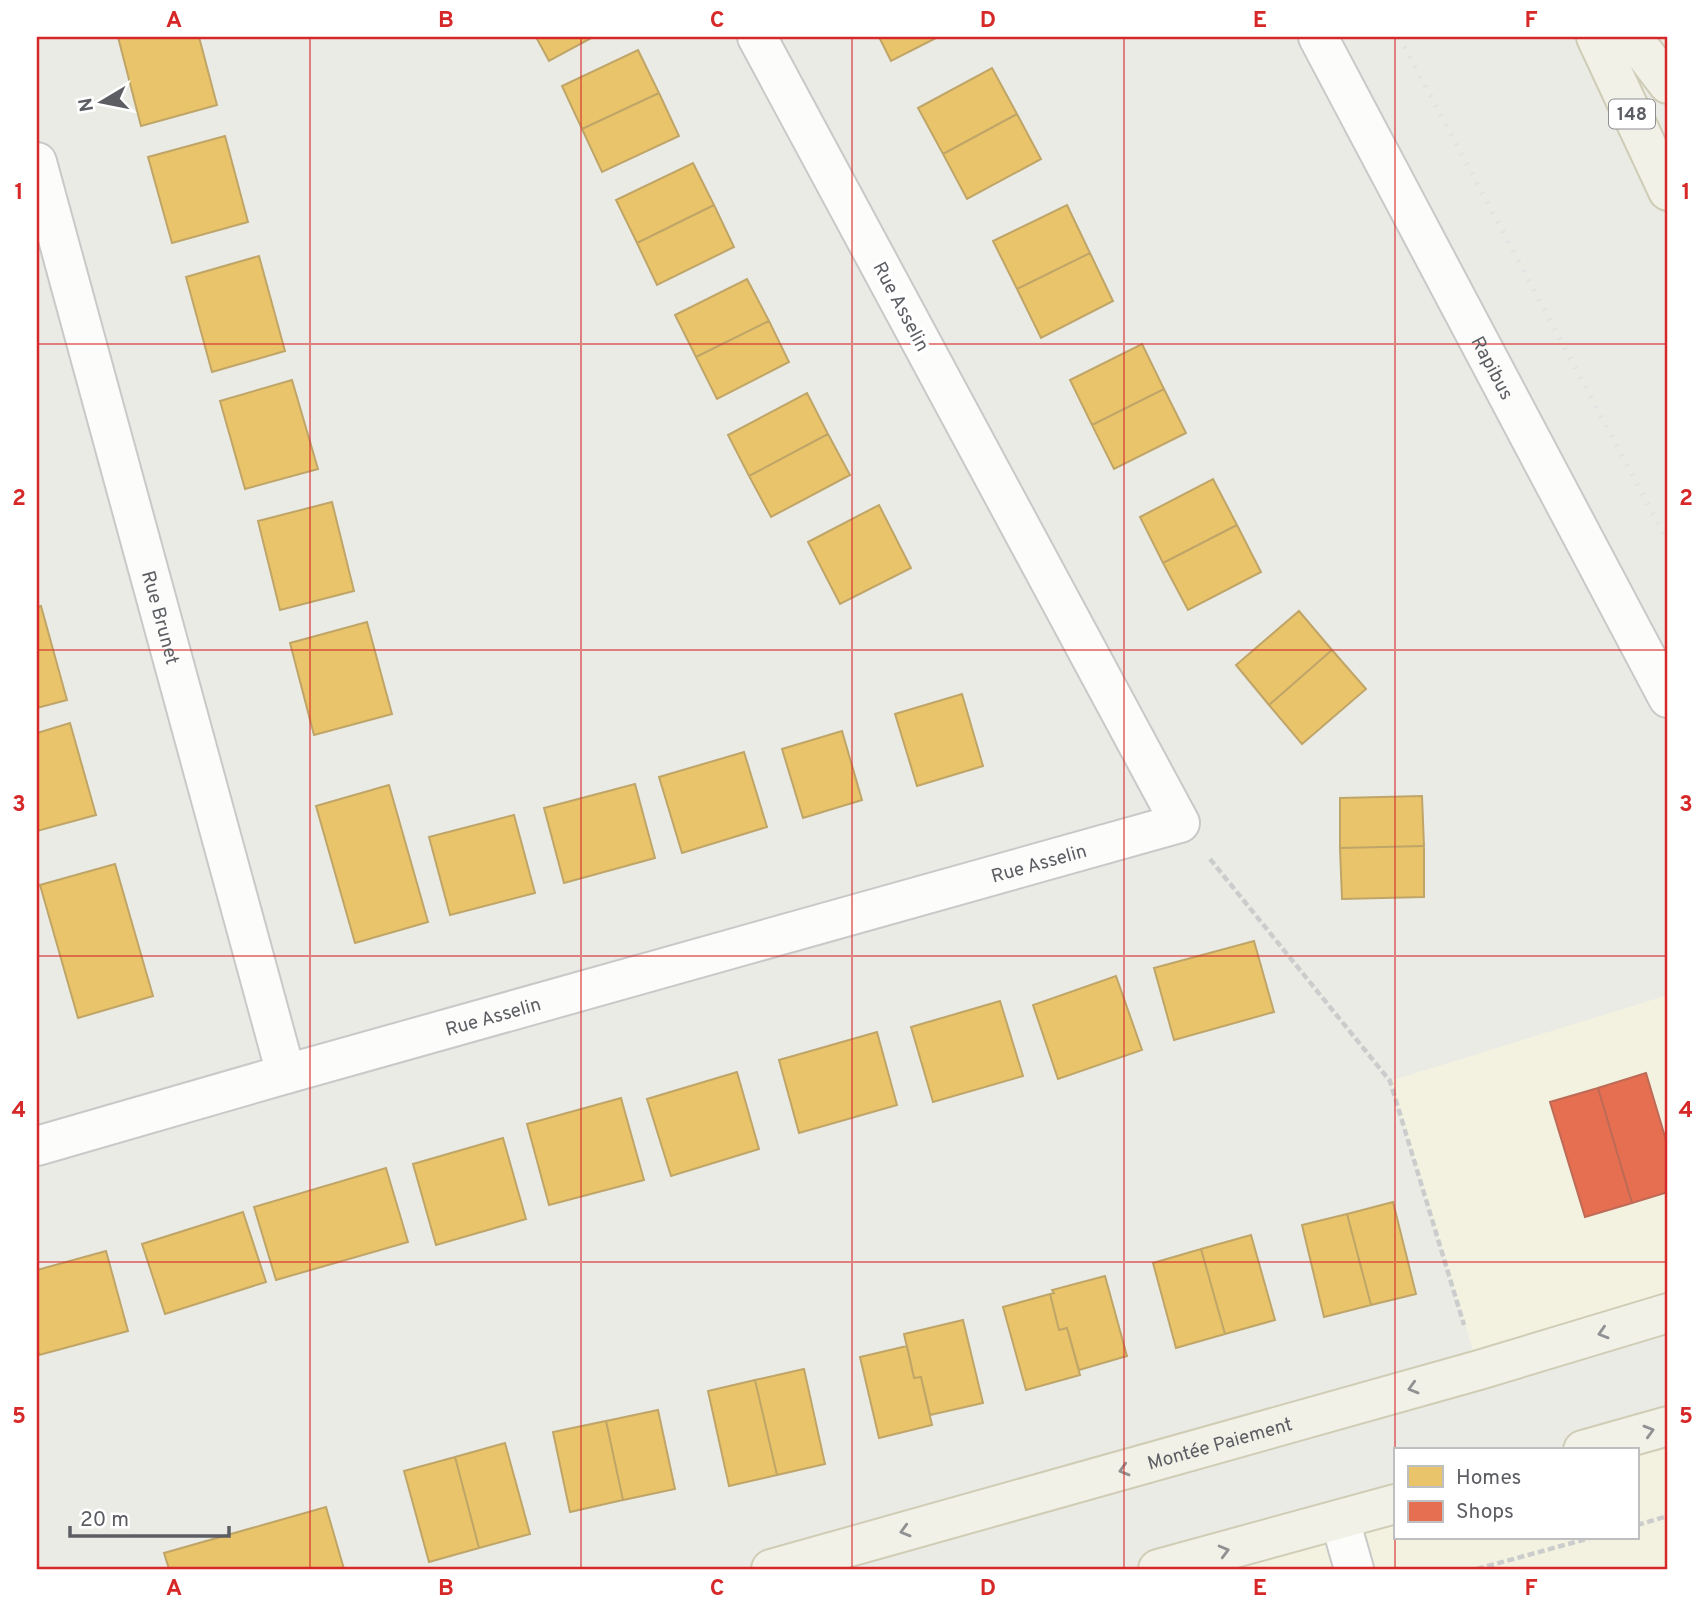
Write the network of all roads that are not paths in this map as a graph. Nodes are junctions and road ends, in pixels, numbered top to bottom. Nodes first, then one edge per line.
1 (757, 37) edge
2 (1318, 37) edge
3 (1596, 37) edge
4 (1632, 37) edge
5 (1668, 84) edge
6 (37, 162) edge
7 (1668, 191) edge
8 (1668, 698) edge
9 (286, 1074) junction
10 (37, 1146) edge
11 (1668, 1313) edge
12 (1668, 1426) edge
13 (1590, 1448) edge
14 (1394, 1504) edge
15 (1340, 1520) junction
16 (771, 1569) edge
17 (1158, 1569) edge
18 (1354, 1569) edge

1 - 9 street, Rue Asselin
2 - 8 street, Rapibus
3 - 7 main road, 148
4 - 5 main road, 148
6 - 9 street, Rue Brunet
9 - 10 street, Rue Asselin
11 -> 16 main road, Montée Paiement
13 -> 12 main road
14 - 15 main road
17 -> 15 main road
15 - 18 street

